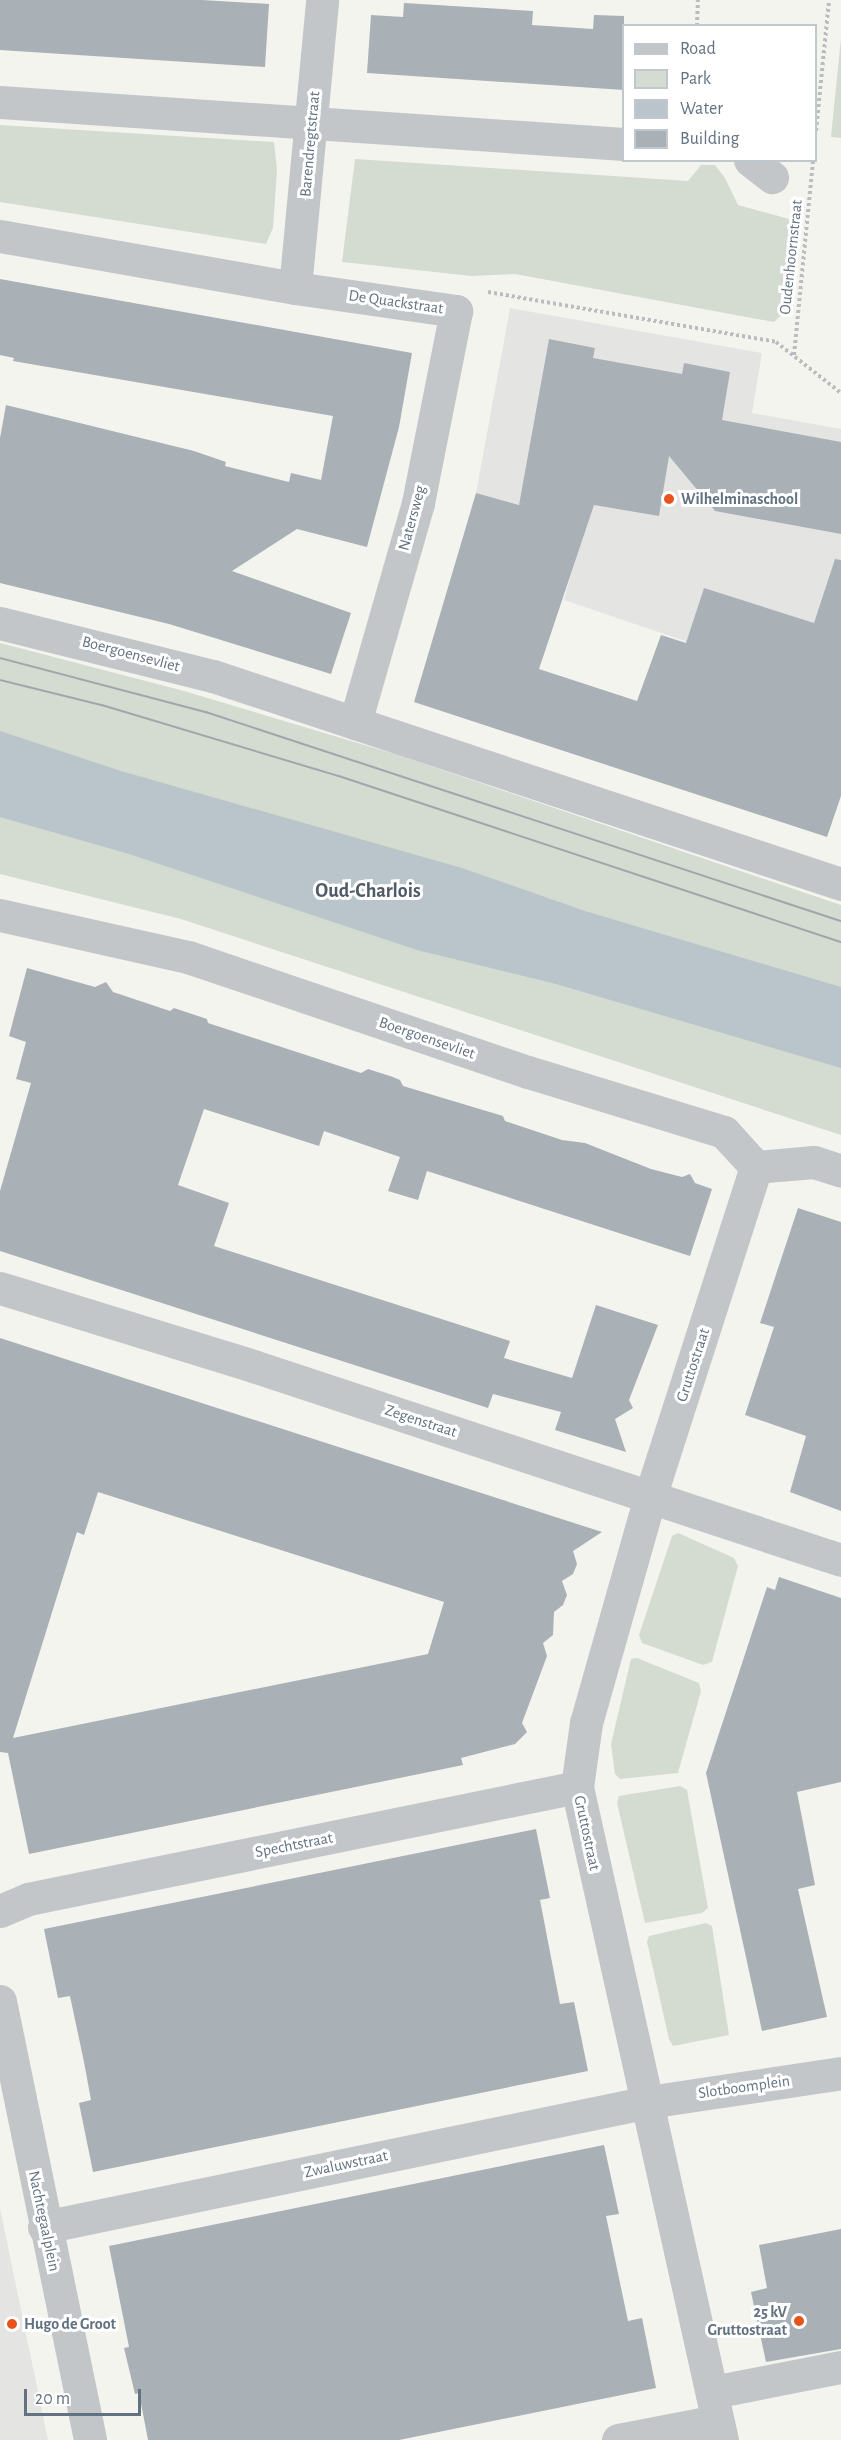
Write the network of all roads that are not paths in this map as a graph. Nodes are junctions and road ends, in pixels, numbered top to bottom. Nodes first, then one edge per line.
1 (322, 0) edge
2 (0, 102) edge
3 (312, 124) junction
4 (622, 144) edge
5 (0, 236) edge
6 (295, 288) junction
7 (456, 311) joint
8 (0, 623) edge
9 (355, 723) junction
10 (841, 884) edge
11 (0, 915) edge
12 (756, 1167) junction
13 (841, 1171) edge
14 (0, 1288) edge
15 (650, 1497) junction
16 (841, 1560) edge
17 (577, 1787) junction
18 (5, 1907) edge
19 (0, 2001) edge
20 (841, 2073) edge
21 (648, 2102) junction
22 (44, 2227) junction
23 (841, 2367) edge
24 (717, 2417) edge
25 (90, 2440) edge
26 (618, 2440) edge

1 - 3 street, Barendregtstraat
2 - 3 street
3 - 4 street
3 - 6 street, Barendregtstraat
5 - 6 street, De Quackstraat
6 - 7 street, De Quackstraat
7 - 9 street, Natersweg
8 - 9 street, Boergoensevliet
9 - 10 street, Boergoensevliet
11 - 12 street, Boergoensevliet
12 - 13 street
12 - 15 street, Gruttostraat
14 - 15 street, Zegenstraat
15 - 16 street, Zegenstraat
15 - 17 street, Gruttostraat
17 - 18 street, Spechtstraat
17 - 21 street, Gruttostraat
19 - 22 street, Nachtegaalplein
20 - 21 street, Slotboomplein
21 - 22 street, Zwaluwstraat
21 - 24 street, Gruttostraat
22 - 25 street, Nachtegaalplein
23 - 24 street
24 - 26 street

